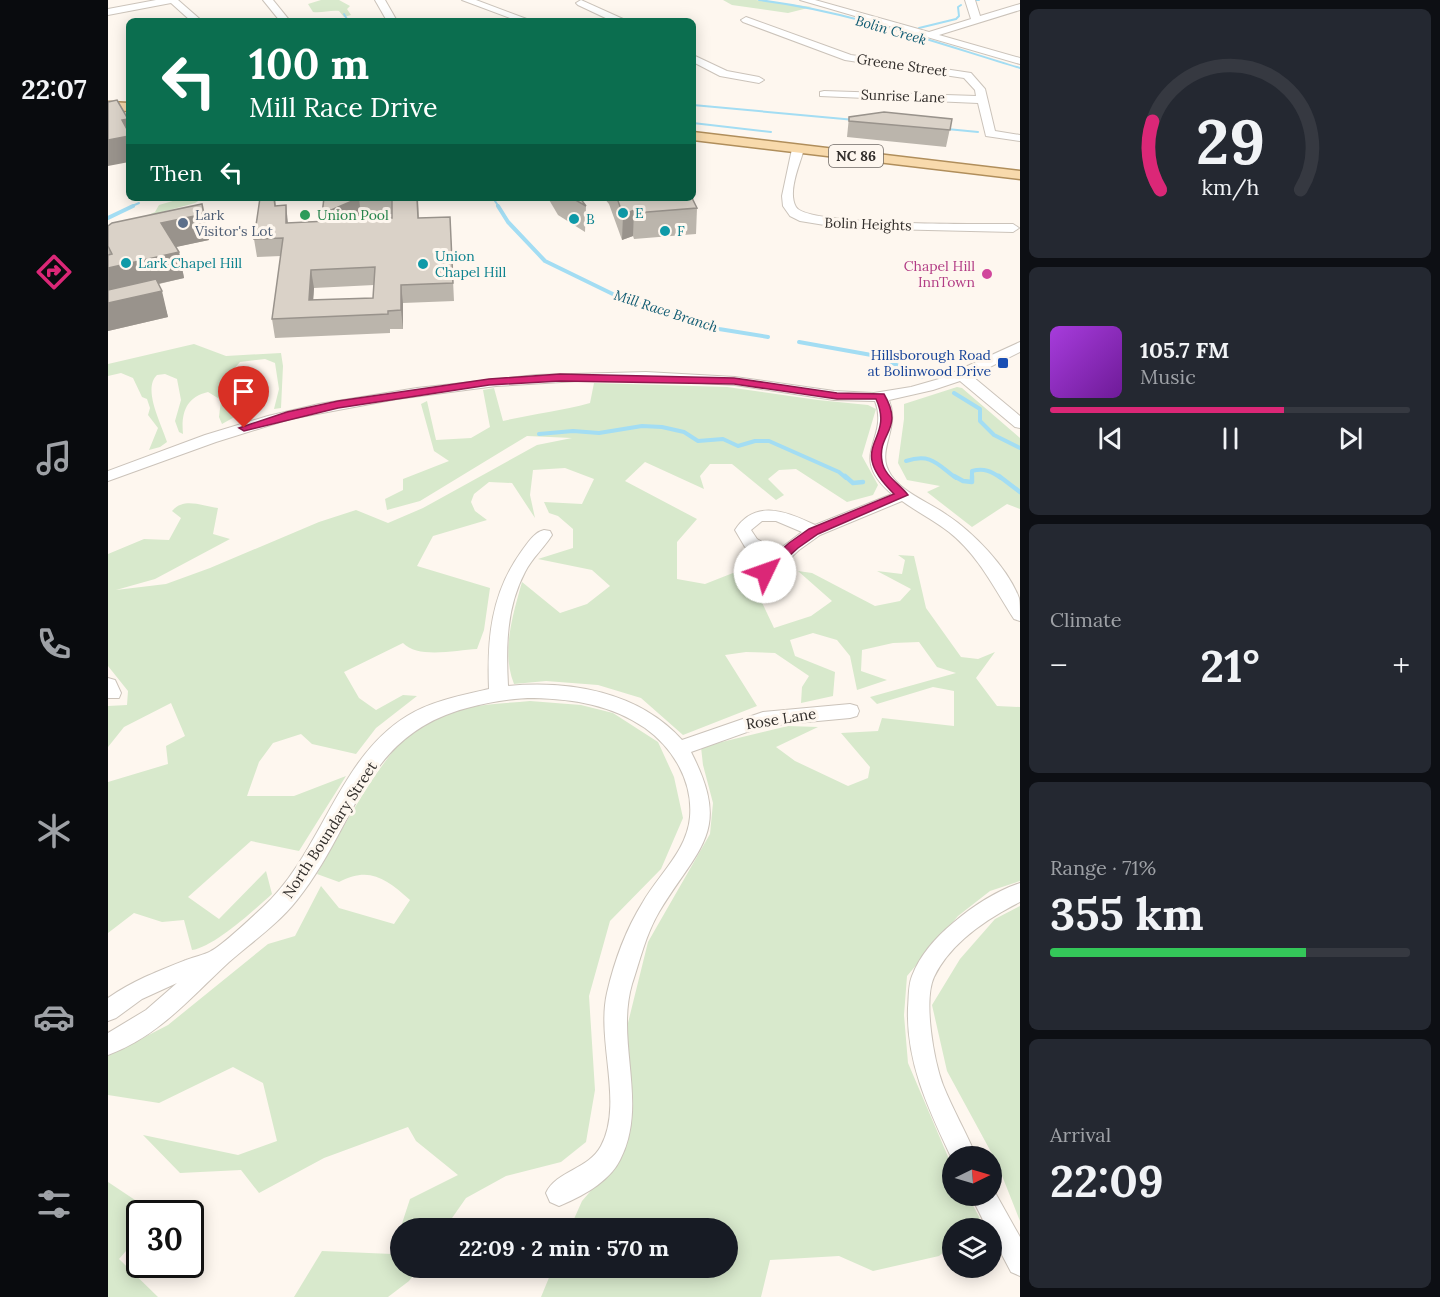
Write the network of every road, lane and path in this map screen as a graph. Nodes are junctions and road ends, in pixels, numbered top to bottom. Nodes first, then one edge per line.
1 (171, 0) edge
2 (268, 0) edge
3 (380, 0) edge
4 (467, 0) edge
5 (805, 0) edge
6 (970, 0) edge
7 (145, 2) edge
8 (581, 3) dead end
9 (1020, 8) edge
10 (108, 12) edge
11 (193, 18) edge
12 (283, 18) edge
13 (390, 18) edge
14 (518, 18) edge
15 (614, 18) edge
16 (746, 20) dead end
17 (976, 20) junction
18 (929, 35) junction
19 (696, 60) edge
20 (1020, 60) edge
21 (759, 80) dead end
22 (824, 94) dead end
23 (982, 100) junction
24 (108, 106) edge
25 (126, 107) edge
26 (696, 136) edge
27 (1020, 138) edge
28 (798, 148) junction
29 (1020, 176) edge
30 (1013, 228) dead end
31 (1020, 346) edge
32 (963, 376) junction
33 (880, 396) junction
34 (1020, 424) edge
35 (108, 476) edge
36 (902, 495) junction
37 (813, 531) junction
38 (544, 535) dead end
39 (779, 560) junction
40 (765, 572) dead end
41 (1020, 615) edge
42 (499, 694) junction
43 (850, 711) dead end
44 (680, 748) junction
45 (1020, 892) edge
46 (222, 956) junction
47 (108, 1011) edge
48 (108, 1044) edge
49 (959, 1146) edge
50 (559, 1193) dead end
51 (989, 1206) edge
52 (1020, 1263) edge

1 - 7 street
1 - 11 street
2 - 12 street
3 - 13 street
4 - 14 street
5 - 18 street
6 - 17 street
7 - 10 street
8 - 15 street
9 - 17 street
16 - 23 street, Greene Street
17 - 18 street
18 - 20 street
19 - 21 street
22 - 23 street, Sunrise Lane
23 - 27 street, Greene Street
24 - 25 main road
26 - 28 main road, NC 86
28 - 29 main road, NC 86
28 - 30 street, Bolin Heights
31 - 32 street
32 - 33 street
32 - 34 street
33 - 35 street
33 - 36 street
36 - 37 street
36 - 41 street
37 - 39 street
37 - 39 street
38 - 42 street
39 - 40 street
42 - 44 street, North Boundary Street
42 - 46 street, North Boundary Street
43 - 44 street, Rose Lane
44 - 50 street, North Boundary Street
45 - 49 street
46 - 47 street, North Boundary Street
46 - 48 street, North Boundary Street
51 - 52 street

